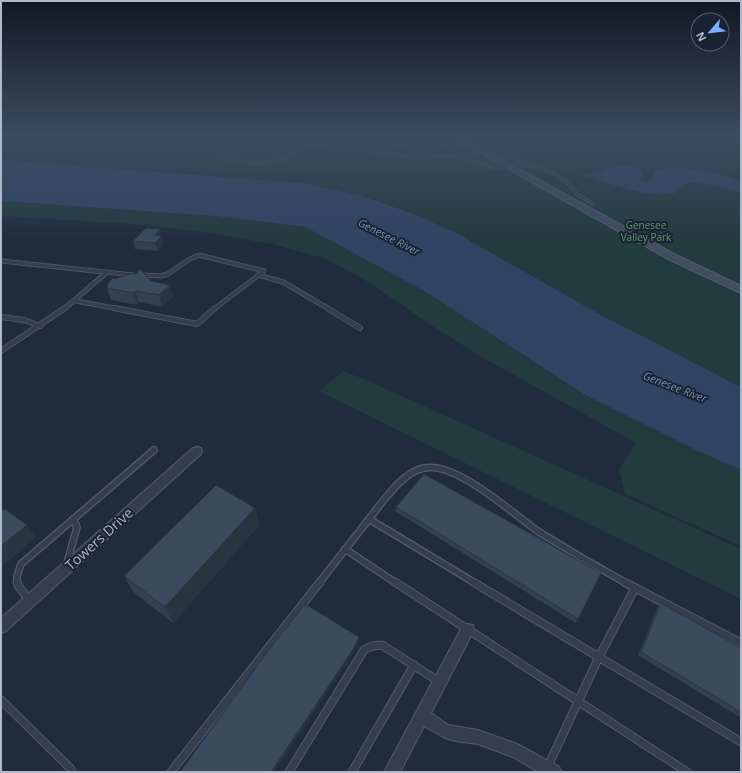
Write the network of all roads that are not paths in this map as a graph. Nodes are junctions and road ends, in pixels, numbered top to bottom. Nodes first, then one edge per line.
1 (516, 171) edge
2 (550, 171) edge
3 (593, 204) dead end
4 (1, 261) edge
5 (106, 273) junction
6 (258, 275) junction
7 (741, 290) edge
8 (76, 301) junction
9 (1, 317) edge
10 (40, 326) junction
11 (360, 328) dead end
12 (1, 351) edge
13 (154, 450) dead end
14 (197, 451) dead end
15 (73, 519) junction
16 (369, 519) junction
17 (345, 549) junction
18 (64, 570) junction
19 (635, 588) junction
20 (30, 602) junction
21 (1, 628) edge
22 (468, 630) junction
23 (741, 643) edge
24 (599, 657) junction
25 (414, 665) junction
26 (439, 682) junction
27 (1, 700) edge
28 (578, 701) junction
29 (422, 716) junction
30 (741, 742) edge
31 (550, 770) edge
32 (72, 772) edge
33 (171, 772) edge
34 (289, 772) edge
35 (352, 772) edge
36 (392, 772) edge
37 (687, 772) edge

1 - 7 street
2 - 3 lane
4 - 5 lane
5 - 6 lane
5 - 8 lane
6 - 8 lane
6 - 11 lane
8 - 10 lane
9 - 10 lane
10 - 12 lane
13 - 15 lane
14 - 18 street, Towers Drive
15 - 18 lane
15 - 20 lane
16 - 17 lane
16 - 19 lane
16 - 24 lane
17 - 22 lane
17 - 33 lane
18 - 20 street, Towers Drive
19 - 23 lane
19 - 24 lane
20 - 21 street, Towers Drive
22 - 26 street
22 - 28 lane
24 - 28 lane
24 - 30 lane
25 - 26 lane
25 - 34 lane
25 - 35 lane
26 - 29 street
27 - 32 lane
28 - 31 lane
28 - 37 lane
29 - 31 street
29 - 36 street

